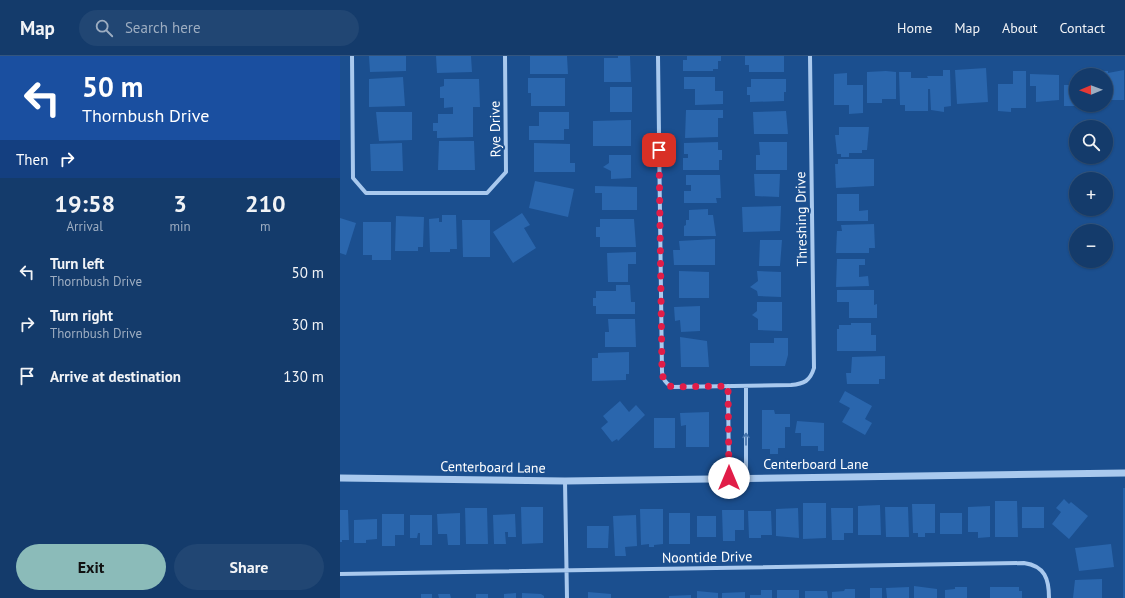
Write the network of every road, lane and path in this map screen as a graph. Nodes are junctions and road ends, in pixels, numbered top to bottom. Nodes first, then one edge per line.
1 (352, 56) edge
2 (505, 56) edge
3 (658, 56) edge
4 (810, 56) edge
5 (728, 386) junction
6 (746, 386) junction
7 (1125, 473) edge
8 (340, 478) edge
9 (729, 478) junction
10 (746, 478) junction
11 (565, 481) junction
12 (566, 570) junction
13 (340, 574) edge
14 (567, 598) edge
15 (1049, 598) edge

1 - 2 street, Rye Drive
3 - 5 street
4 - 6 street, Threshing Drive
5 - 6 street
5 - 9 street
10 -> 6 street
7 - 10 street, Centerboard Lane
8 - 11 street, Centerboard Lane
9 - 10 street, Centerboard Lane
9 - 11 street, Centerboard Lane
11 - 12 street
12 - 13 street, Noontide Drive
12 - 14 street
12 - 15 street, Noontide Drive

